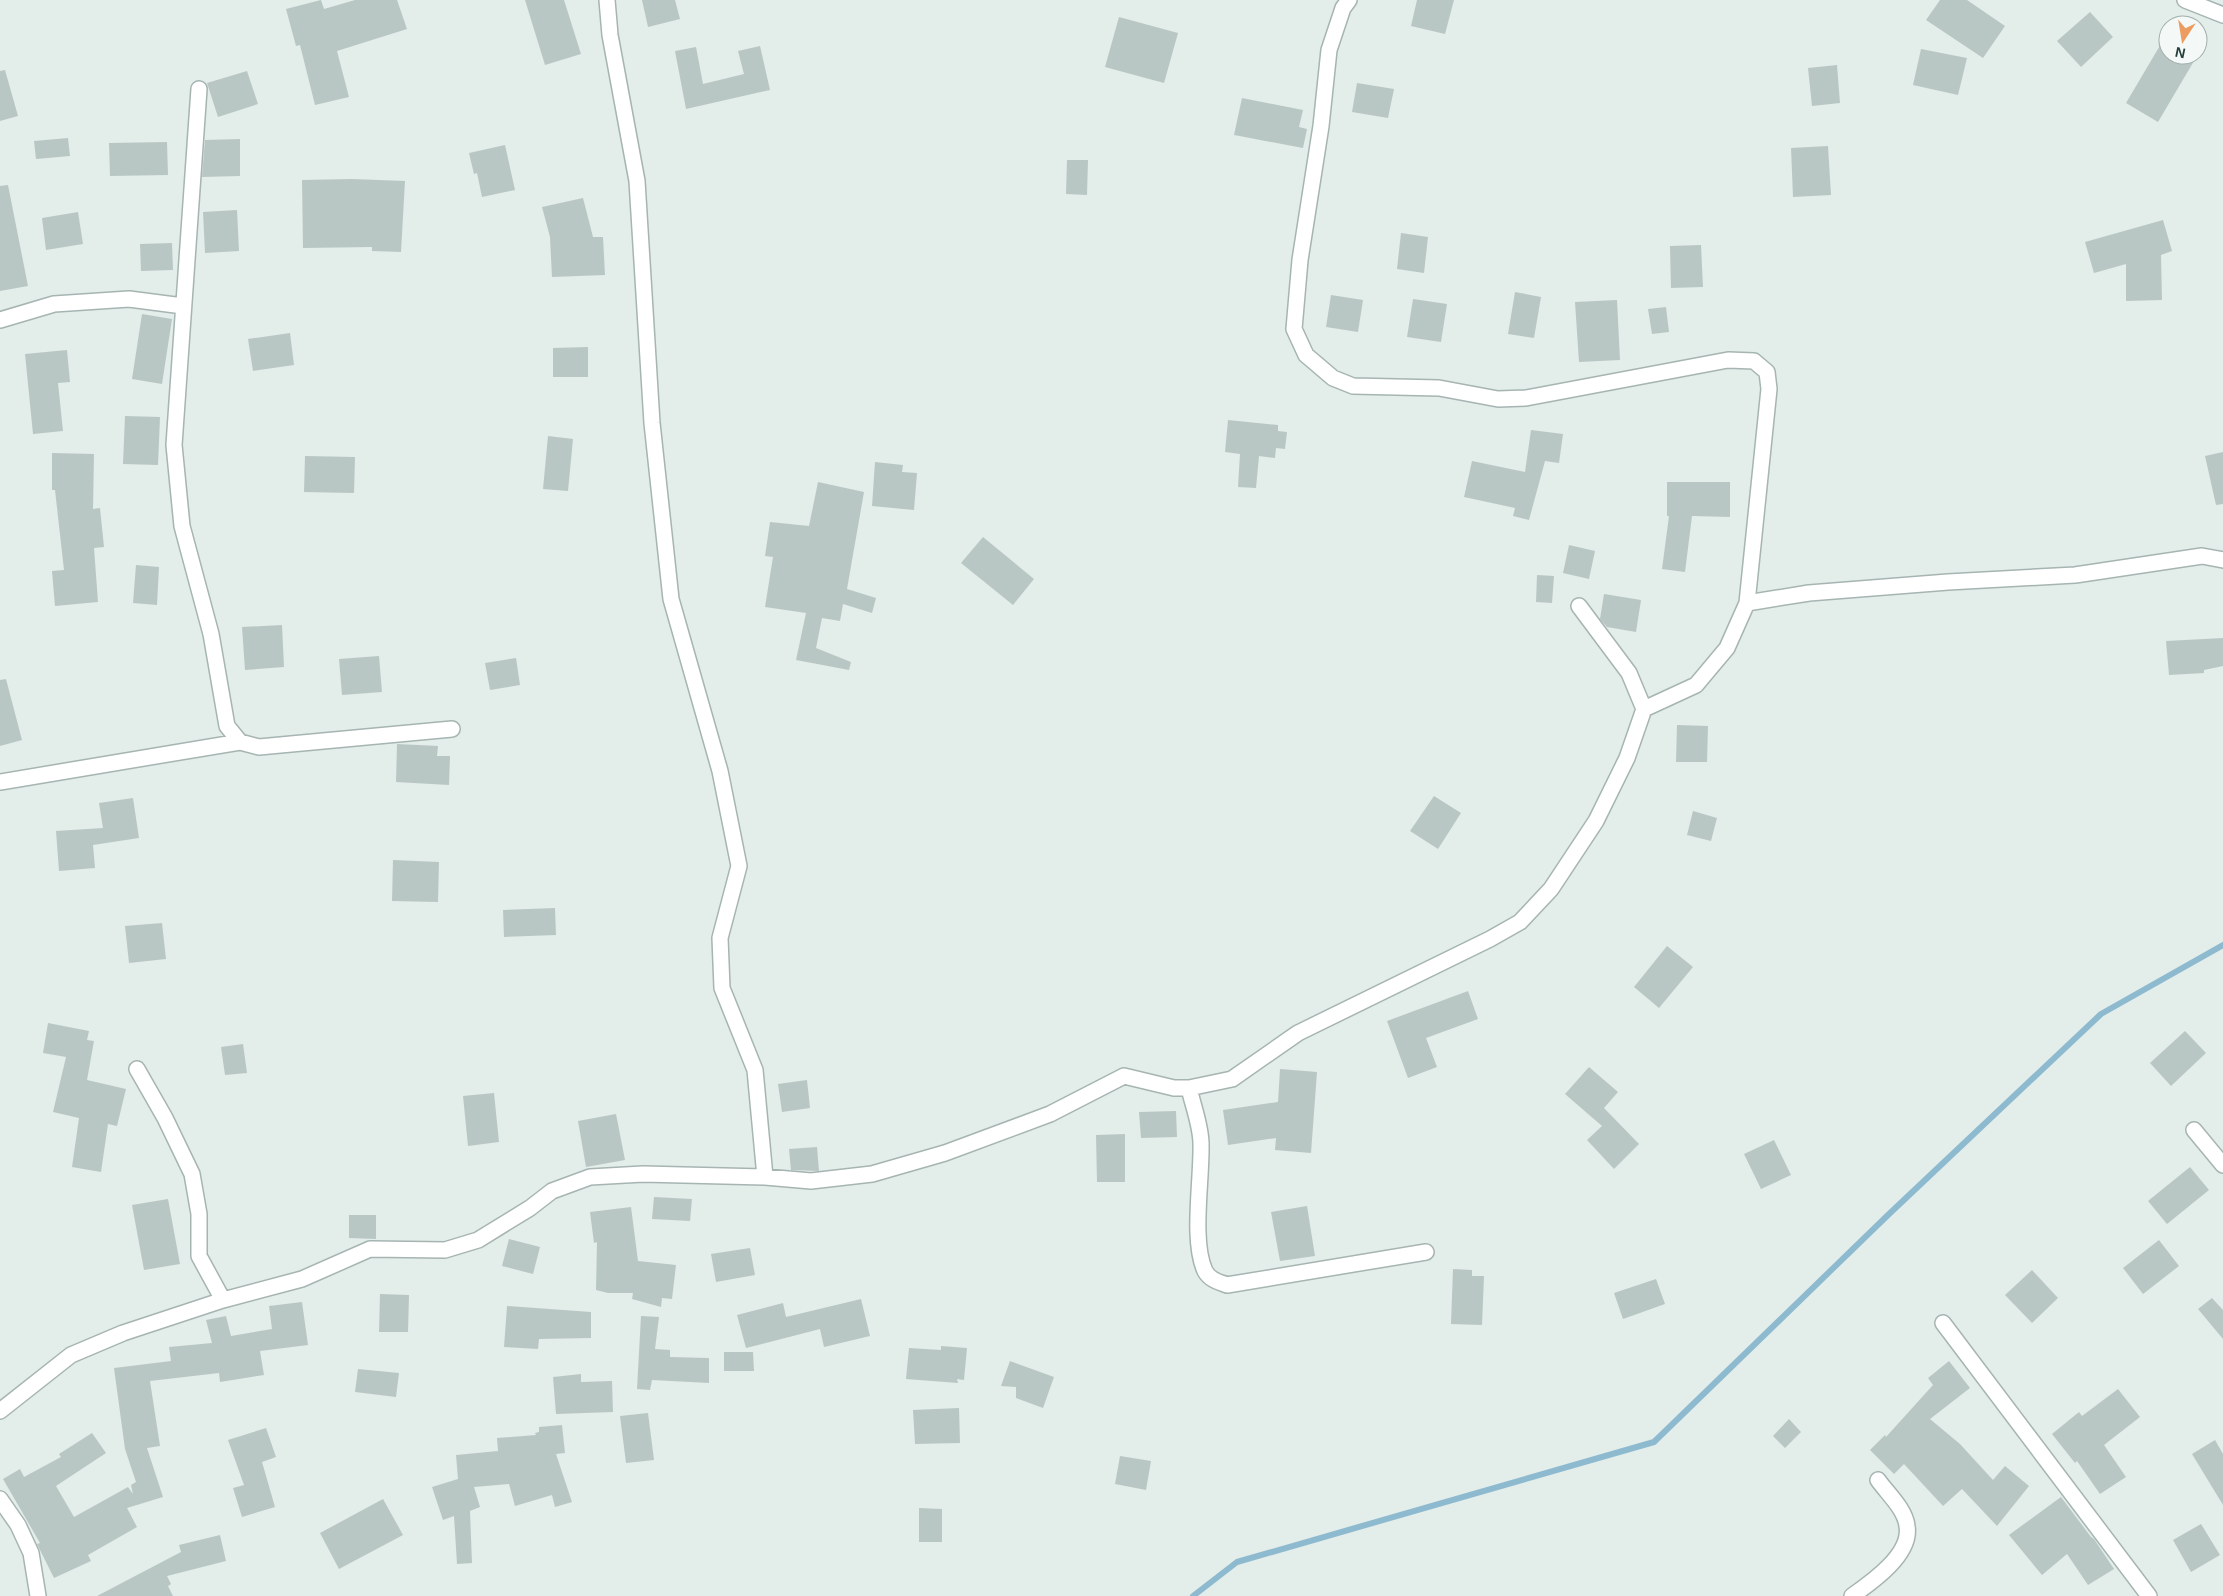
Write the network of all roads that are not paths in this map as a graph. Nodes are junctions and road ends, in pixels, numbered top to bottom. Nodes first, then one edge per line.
1 (607, 0) edge
2 (1349, 0) edge
3 (2185, 0) edge
4 (2223, 15) edge
5 (198, 89) dead end
6 (183, 306) junction
7 (0, 320) edge
8 (2223, 560) edge
9 (1747, 603) junction
10 (1579, 606) dead end
11 (1644, 709) junction
12 (452, 729) dead end
13 (240, 742) junction
14 (0, 782) edge
15 (137, 1069) dead end
16 (1189, 1088) junction
17 (2194, 1130) dead end
18 (2223, 1164) edge
19 (765, 1177) junction
20 (1426, 1252) dead end
21 (223, 1300) junction
22 (1943, 1322) dead end
23 (0, 1411) edge
24 (1878, 1480) dead end
25 (0, 1500) edge
26 (38, 1596) edge
27 (1852, 1596) edge
28 (2149, 1596) edge

1 - 19 street
2 - 9 street
3 - 4 street
5 - 6 street
6 - 7 street
6 - 13 street
8 - 9 street
9 - 11 street
10 - 11 street
11 - 16 street
12 - 13 street
13 - 14 street
15 - 21 street
16 - 19 street
16 - 20 street
17 - 18 street
19 - 21 street
21 - 23 street
22 - 28 street
24 - 27 street
25 - 26 street

